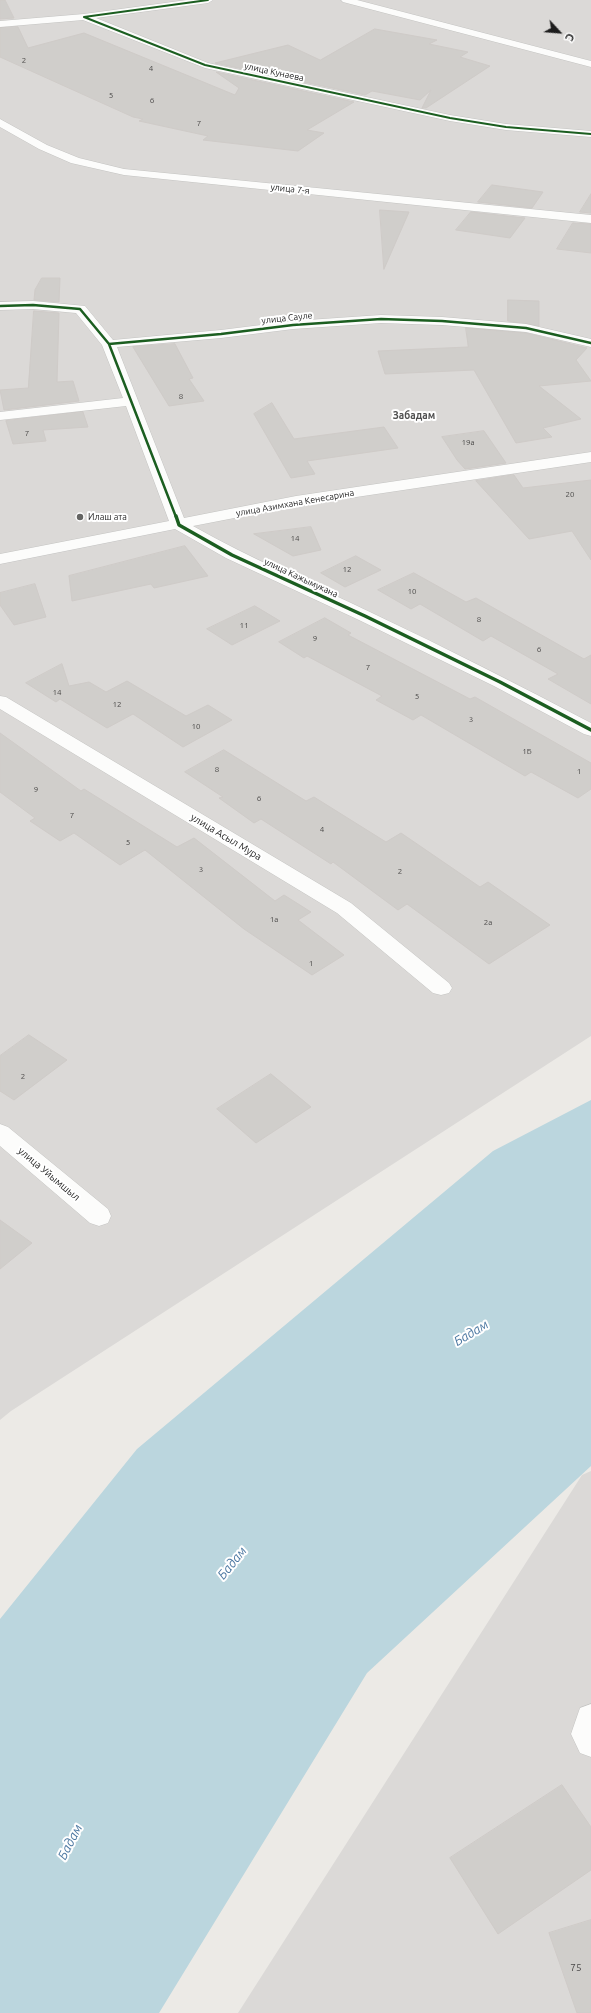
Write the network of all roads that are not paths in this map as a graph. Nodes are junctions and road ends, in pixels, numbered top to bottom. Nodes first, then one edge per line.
1 (208, 0) edge
2 (346, 0) edge
3 (84, 17) junction
4 (0, 24) edge
5 (591, 64) edge
6 (0, 122) edge
7 (591, 134) edge
8 (591, 219) edge
9 (0, 306) edge
10 (109, 344) junction
11 (591, 344) edge
12 (131, 401) junction
13 (0, 416) edge
14 (591, 457) edge
15 (179, 525) junction
16 (0, 559) edge
17 (0, 701) edge
18 (591, 730) edge
19 (441, 988) dead end
20 (0, 1133) edge
21 (99, 1216) dead end

1 - 3 street
2 - 5 street
3 - 4 street
3 - 7 street, улица Кунаева
6 - 8 street, улица 7-я
9 - 10 street
10 - 11 street, улица Сауле
10 - 12 street
12 - 13 street
12 - 15 street
14 - 15 street, улица Азимхана Кенесарина
15 - 16 street, улица Азимхана Кенесарина
15 - 18 street, улица Кажымукана
17 - 19 street, улица Асыл Мура
20 - 21 street, улица Уйымшыл

